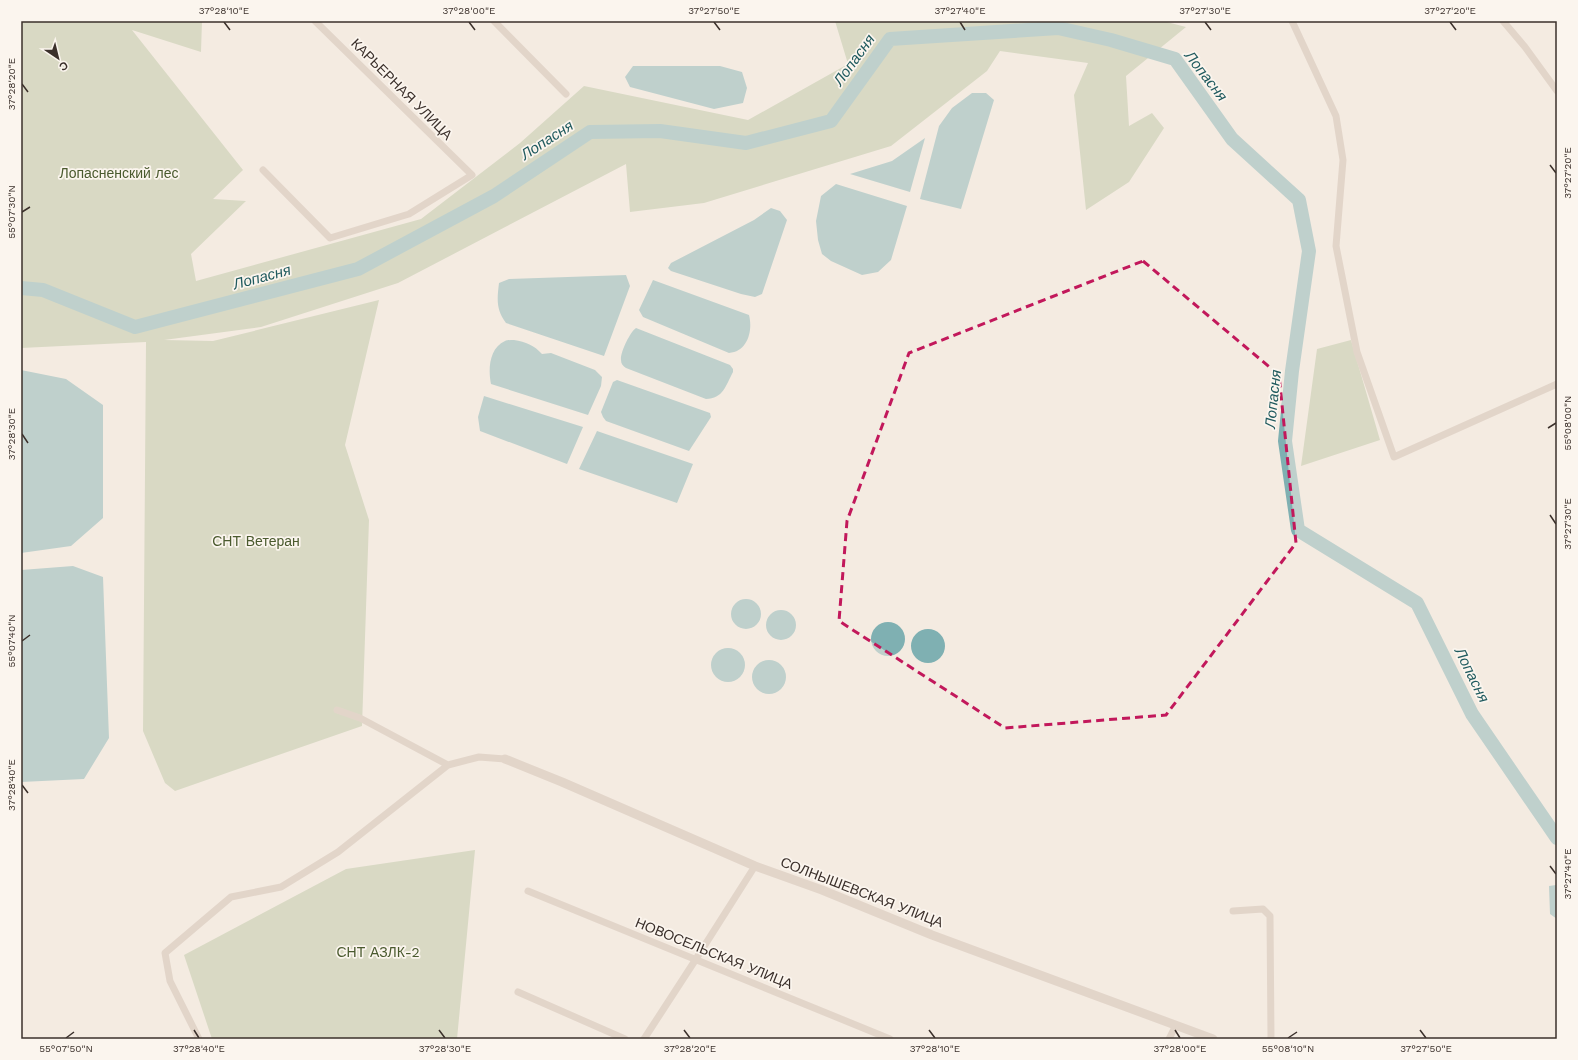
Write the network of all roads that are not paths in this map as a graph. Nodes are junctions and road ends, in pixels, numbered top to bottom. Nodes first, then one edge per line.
1 (315, 21) edge
2 (494, 21) edge
3 (1292, 21) edge
4 (1503, 21) edge
5 (1557, 91) edge
6 (566, 94) dead end
7 (263, 170) dead end
8 (1557, 384) edge
9 (337, 710) dead end
10 (505, 759) joint
11 (448, 765) junction
12 (755, 866) junction
13 (528, 891) dead end
14 (1233, 911) dead end
15 (696, 959) junction
16 (518, 992) dead end
17 (1176, 1025) junction
18 (200, 1039) edge
19 (625, 1039) edge
20 (644, 1039) edge
21 (890, 1039) edge
22 (1169, 1039) edge
23 (1213, 1039) edge
24 (1270, 1039) edge

1 - 7 street, КАРЬЕРНАЯ УЛИЦА
2 - 6 street
3 - 8 street
4 - 5 street
9 - 11 street
10 - 11 street
10 - 12 street, СОЛНЫШЕВСКАЯ УЛИЦА
11 - 18 street
12 - 15 street
12 - 17 street, СОЛНЫШЕВСКАЯ УЛИЦА
13 - 15 street, НОВОСЕЛЬСКАЯ УЛИЦА
14 - 24 street
15 - 20 street
15 - 21 street, НОВОСЕЛЬСКАЯ УЛИЦА
16 - 19 street
17 - 22 street
17 - 23 street, СОЛНЫШЕВСКАЯ УЛИЦА

